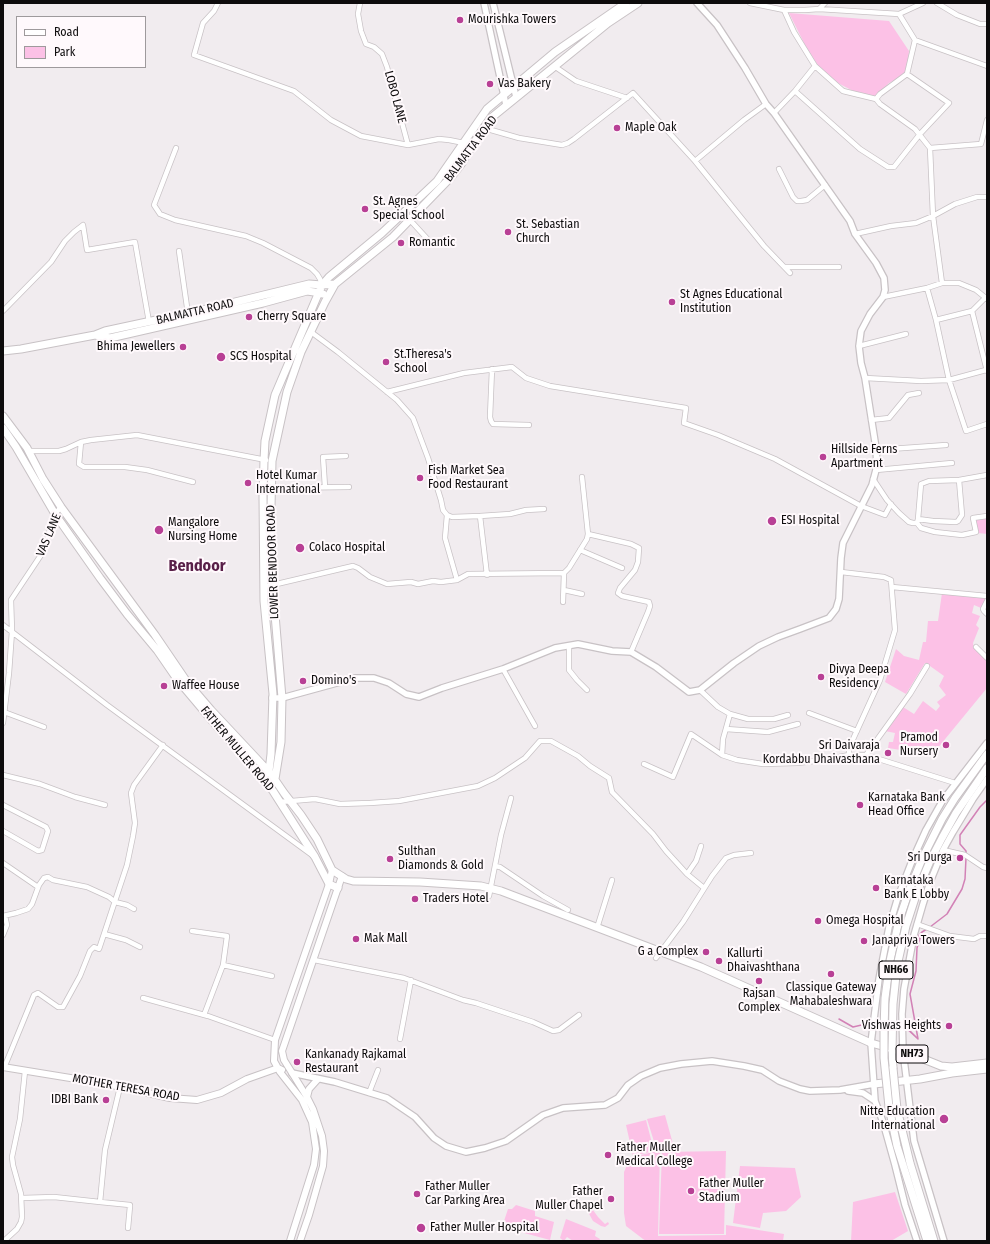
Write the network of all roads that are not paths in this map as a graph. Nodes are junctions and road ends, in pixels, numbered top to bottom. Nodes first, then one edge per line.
1 (218, 3) edge
2 (360, 3) edge
3 (484, 3) edge
4 (493, 3) edge
5 (626, 3) edge
6 (638, 3) edge
7 (697, 3) edge
8 (750, 3) edge
9 (825, 3) edge
10 (923, 3) edge
11 (937, 3) edge
12 (819, 9) junction
13 (784, 10) junction
14 (899, 14) junction
15 (987, 24) edge
16 (915, 40) junction
17 (554, 66) junction
18 (815, 66) junction
19 (987, 66) edge
20 (907, 74) junction
21 (514, 87) junction
22 (795, 92) junction
23 (504, 94) junction
24 (516, 97) junction
25 (627, 98) junction
26 (876, 99) junction
27 (766, 104) junction
28 (506, 105) junction
29 (774, 113) junction
30 (987, 120) edge
31 (484, 128) junction
32 (920, 134) junction
33 (464, 143) junction
34 (408, 144) junction
35 (176, 148) dead end
36 (930, 148) junction
37 (695, 161) junction
38 (779, 169) dead end
39 (825, 185) junction
40 (987, 197) edge
41 (933, 216) junction
42 (410, 220) junction
43 (855, 234) junction
44 (432, 244) dead end
45 (179, 251) dead end
46 (839, 266) dead end
47 (785, 268) junction
48 (790, 273) dead end
49 (942, 282) junction
50 (336, 284) junction
51 (322, 285) junction
52 (927, 288) junction
53 (319, 293) junction
54 (328, 296) junction
55 (883, 297) junction
56 (986, 298) edge
57 (3, 311) edge
58 (972, 311) junction
59 (188, 314) junction
60 (936, 320) junction
61 (149, 322) junction
62 (311, 332) junction
63 (906, 334) dead end
64 (95, 335) junction
65 (859, 346) junction
66 (3, 351) edge
67 (492, 370) junction
68 (987, 371) edge
69 (865, 378) junction
70 (949, 380) junction
71 (387, 392) junction
72 (919, 393) dead end
73 (3, 416) edge
74 (871, 420) junction
75 (987, 424) edge
76 (528, 425) dead end
77 (3, 428) edge
78 (81, 442) junction
79 (946, 445) dead end
80 (876, 450) junction
81 (28, 451) junction
82 (346, 456) dead end
83 (264, 460) junction
84 (272, 461) junction
85 (952, 463) dead end
86 (876, 470) junction
87 (987, 475) edge
88 (582, 477) dead end
89 (873, 479) junction
90 (959, 480) junction
91 (193, 482) dead end
92 (325, 487) junction
93 (349, 487) dead end
94 (271, 488) junction
95 (891, 504) junction
96 (861, 506) junction
97 (61, 507) junction
98 (544, 509) dead end
99 (55, 514) junction
100 (447, 515) junction
101 (480, 516) junction
102 (987, 516) edge
103 (918, 521) junction
104 (588, 534) junction
105 (580, 550) junction
106 (622, 568) dead end
107 (841, 572) junction
108 (564, 573) junction
109 (487, 574) junction
110 (457, 580) junction
111 (272, 585) junction
112 (264, 587) junction
113 (892, 587) junction
114 (564, 590) junction
115 (582, 594) dead end
116 (987, 596) edge
117 (987, 601) edge
118 (563, 602) dead end
119 (987, 614) edge
120 (3, 625) edge
121 (12, 631) junction
122 (569, 646) junction
123 (976, 647) dead end
124 (631, 652) junction
125 (987, 658) edge
126 (927, 666) dead end
127 (504, 669) junction
128 (588, 690) dead end
129 (700, 690) junction
130 (272, 698) junction
131 (282, 698) junction
132 (4, 712) edge
133 (809, 713) dead end
134 (730, 714) junction
135 (788, 715) dead end
136 (3, 723) edge
137 (798, 724) dead end
138 (535, 726) dead end
139 (44, 727) dead end
140 (726, 729) junction
141 (857, 731) junction
142 (987, 743) edge
143 (163, 745) junction
144 (987, 754) edge
145 (722, 755) junction
146 (866, 755) junction
147 (849, 756) junction
148 (644, 764) dead end
149 (987, 768) edge
150 (269, 771) junction
151 (3, 774) edge
152 (262, 776) junction
153 (275, 779) junction
154 (987, 779) edge
155 (267, 783) junction
156 (955, 783) junction
157 (511, 798) dead end
158 (290, 801) junction
159 (280, 802) junction
160 (3, 805) edge
161 (104, 805) dead end
162 (3, 831) edge
163 (701, 846) dead end
164 (944, 850) junction
165 (751, 853) dead end
166 (314, 857) junction
167 (3, 863) edge
168 (495, 866) junction
169 (987, 868) edge
170 (332, 870) junction
171 (687, 874) junction
172 (342, 876) junction
173 (612, 880) dead end
174 (329, 884) junction
175 (38, 887) junction
176 (338, 888) junction
177 (492, 888) junction
178 (704, 888) junction
179 (490, 896) dead end
180 (115, 902) junction
181 (134, 909) dead end
182 (568, 910) dead end
183 (4, 916) edge
184 (917, 924) junction
185 (597, 928) junction
186 (192, 931) dead end
187 (104, 934) junction
188 (3, 935) edge
189 (987, 936) edge
190 (140, 947) dead end
191 (661, 951) junction
192 (656, 958) dead end
193 (314, 960) junction
194 (223, 965) junction
195 (272, 976) dead end
196 (410, 980) junction
197 (144, 998) dead end
198 (579, 1014) dead end
199 (204, 1015) junction
200 (400, 1039) dead end
201 (275, 1040) junction
202 (871, 1043) junction
203 (903, 1052) junction
204 (987, 1063) edge
205 (4, 1067) edge
206 (278, 1068) junction
207 (987, 1069) edge
208 (378, 1070) dead end
209 (25, 1071) junction
210 (292, 1073) junction
211 (318, 1079) junction
212 (907, 1080) junction
213 (874, 1084) junction
214 (120, 1087) junction
215 (840, 1090) junction
216 (369, 1093) junction
217 (307, 1097) junction
218 (875, 1101) junction
219 (22, 1198) junction
220 (100, 1202) junction
221 (128, 1228) dead end
222 (4, 1241) edge
223 (290, 1241) edge
224 (300, 1241) edge
225 (917, 1241) edge
226 (927, 1241) edge
227 (934, 1241) edge
228 (944, 1241) edge

1 - 34 street
2 - 34 street, LOBO LANE
3 - 23 street
4 - 21 street
5 - 21 main road
6 - 17 main road, BALMATTA ROAD
7 - 27 street
8 - 13 street
9 - 12 street
10 - 14 street
11 - 15 street
12 - 13 street
12 - 14 street
13 - 18 street
14 - 16 street
16 - 19 street
16 - 20 street
17 - 24 main road, BALMATTA ROAD
17 - 25 street
18 - 22 street
18 - 26 street
20 - 26 street
20 - 32 street
21 - 23 main road
21 - 24 street
22 - 29 street
22 - 32 street
23 - 28 street
23 - 33 main road
24 - 28 main road, BALMATTA ROAD
25 - 31 street
25 - 37 street
26 - 32 street
27 - 29 street
27 - 37 street
28 - 31 main road, BALMATTA ROAD
29 - 39 street
30 - 36 street
31 - 42 main road, BALMATTA ROAD
32 - 36 street
33 - 34 street
33 - 51 main road
35 - 51 street
36 - 41 street
37 - 47 street
38 - 39 street
39 - 43 street
40 - 41 street
41 - 43 street
41 - 49 street
42 - 44 street
42 - 50 main road, BALMATTA ROAD
43 - 55 street
45 - 59 street
46 - 47 street
47 - 48 street
49 - 52 street
49 - 56 street
50 - 51 main road, BALMATTA ROAD
50 - 54 main road, LOWER BENDOOR ROAD
51 - 53 main road
51 - 59 main road, BALMATTA ROAD
52 - 55 street
52 - 60 street
53 - 54 main road, BALMATTA ROAD
53 - 64 main road, BALMATTA ROAD
53 - 83 main road
54 - 62 main road, LOWER BENDOOR ROAD
55 - 65 street
56 - 58 street
57 - 61 street
58 - 60 street
58 - 68 street
59 - 61 main road, BALMATTA ROAD
60 - 70 street
61 - 64 main road, BALMATTA ROAD
62 - 71 street
62 - 84 main road, LOWER BENDOOR ROAD
63 - 65 street
64 - 66 main road, BALMATTA ROAD
65 - 69 street
67 - 71 street
67 - 76 street
67 - 96 street
68 - 70 street
69 - 70 street
69 - 74 street
70 - 75 street
71 - 100 street
72 - 74 street
73 - 81 main road
74 - 80 street
77 - 99 main road, FATHER MULLER ROAD
78 - 81 street
78 - 83 street
78 - 91 street
79 - 80 street
80 - 86 street
81 - 97 main road
82 - 92 street
83 - 84 street
83 - 112 main road
84 - 94 main road, LOWER BENDOOR ROAD
85 - 86 street
86 - 89 street
87 - 90 street
88 - 104 street
89 - 95 street
89 - 96 street
90 - 103 street
90 - 103 street
92 - 93 street
92 - 94 street
94 - 111 main road, LOWER BENDOOR ROAD
95 - 96 street
95 - 103 street
96 - 107 street
97 - 99 street, VAS LANE
97 - 150 main road
98 - 101 street
99 - 121 street, VAS LANE
99 - 152 main road, FATHER MULLER ROAD
100 - 101 street
100 - 110 street
101 - 109 street
102 - 103 street
104 - 105 street
104 - 124 street
105 - 106 street
105 - 108 street
107 - 113 street
107 - 129 street
108 - 109 street
108 - 114 street
109 - 110 street
110 - 111 street
111 - 112 street
111 - 131 main road, LOWER BENDOOR ROAD
112 - 130 main road
113 - 116 street
113 - 141 street
114 - 115 street
114 - 118 street
117 - 119 street
120 - 121 street
121 - 132 street, VAS LANE
121 - 143 street
122 - 124 street
122 - 127 street
122 - 128 street
123 - 125 street
124 - 129 street
126 - 146 street
127 - 131 street
127 - 138 street
129 - 134 street
130 - 131 street
130 - 150 main road
131 - 153 main road, LOWER BENDOOR ROAD
132 - 136 street, VAS LANE
132 - 139 street
133 - 141 street
134 - 135 street
134 - 140 street
137 - 140 street
140 - 145 street
141 - 147 street
142 - 156 street
143 - 166 street
143 - 180 street
144 - 226 main road, NH66, bridge
145 - 147 street
145 - 148 street
146 - 147 street
146 - 156 street
149 - 227 main road, NH66, bridge
150 - 152 main road
150 - 153 main road
151 - 161 street
152 - 155 main road, FATHER MULLER ROAD
153 - 155 main road
153 - 158 main road
154 - 164 street
155 - 159 main road, FATHER MULLER ROAD
156 - 202 street
157 - 168 street
158 - 159 street
158 - 170 main road
158 - 171 street
159 - 166 main road, FATHER MULLER ROAD
160 - 162 street
163 - 171 street
164 - 169 street
164 - 184 street
165 - 178 street
166 - 174 main road, FATHER MULLER ROAD
167 - 175 street
168 - 177 street
168 - 182 street
170 - 172 main road
170 - 174 main road
171 - 178 street
172 - 176 main road
172 - 177 main road
173 - 185 street
174 - 176 main road
174 - 201 main road
175 - 180 street
175 - 183 street
176 - 193 main road
177 - 179 street
177 - 185 main road
178 - 191 street
180 - 181 street
180 - 187 street
183 - 188 street
184 - 189 street
184 - 203 street
185 - 191 main road
186 - 194 street
187 - 190 street
187 - 205 street
191 - 192 street
191 - 202 main road
193 - 196 street
193 - 210 main road
194 - 195 street
194 - 199 street
196 - 198 street
196 - 200 street
197 - 199 street
199 - 201 street
201 - 206 main road
202 - 203 main road, NH73
202 - 213 street
203 - 204 main road, NH73
203 - 212 street
205 - 209 main road, MOTHER TERESA ROAD
206 - 210 main road
206 - 214 main road, MOTHER TERESA ROAD
206 - 223 main road
207 - 212 main road, NH73
208 - 216 street
209 - 214 main road, MOTHER TERESA ROAD
209 - 219 street
210 - 211 street
210 - 217 main road
211 - 216 street
211 - 217 main road
212 - 213 main road, NH73
212 - 228 street
213 - 215 street
213 - 218 street
214 - 220 street
215 - 216 street
215 - 218 street
217 - 224 main road
218 - 225 street
219 - 220 street
219 - 222 street
220 - 221 street

